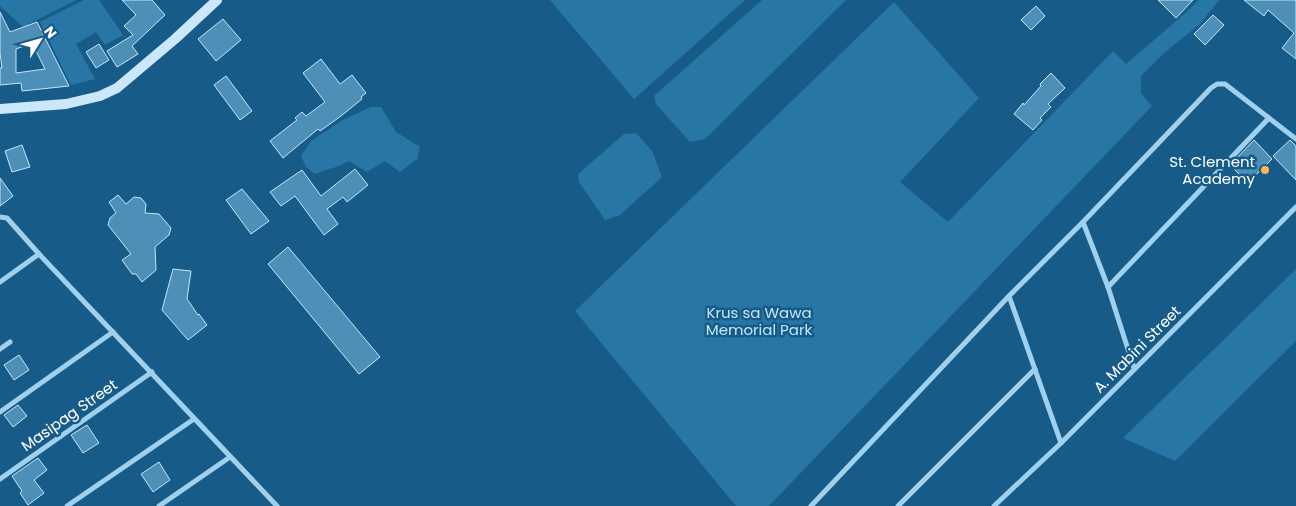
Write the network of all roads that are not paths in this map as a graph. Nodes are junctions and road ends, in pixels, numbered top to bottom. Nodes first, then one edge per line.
1 (217, 0) edge
2 (0, 109) edge
3 (1269, 118) junction
4 (1296, 139) edge
5 (1296, 207) edge
6 (0, 217) edge
7 (1083, 222) junction
8 (39, 254) junction
9 (0, 282) edge
10 (1108, 287) junction
11 (1009, 296) junction
12 (113, 332) junction
13 (10, 342) dead end
14 (0, 349) edge
15 (1134, 368) junction
16 (1034, 369) junction
17 (152, 372) junction
18 (0, 412) edge
19 (194, 419) junction
20 (1061, 443) junction
21 (230, 458) junction
22 (0, 479) edge
23 (67, 506) edge
24 (159, 506) edge
25 (277, 506) edge
26 (811, 506) edge
27 (898, 506) edge
28 (994, 506) edge

1 - 2 main road
3 - 4 street
3 - 7 street
3 - 10 street
5 - 15 street, A. Mabini Street
6 - 8 street
7 - 10 street
7 - 11 street
8 - 9 street
8 - 12 street
10 - 15 street
11 - 16 street
11 - 26 street
12 - 17 street
12 - 18 street
13 - 14 street
15 - 20 street, A. Mabini Street
16 - 20 street
16 - 27 street
17 - 19 street
17 - 22 street, Masipag Street
19 - 21 street
19 - 23 street
20 - 28 street, A. Mabini Street
21 - 24 street
21 - 25 street

